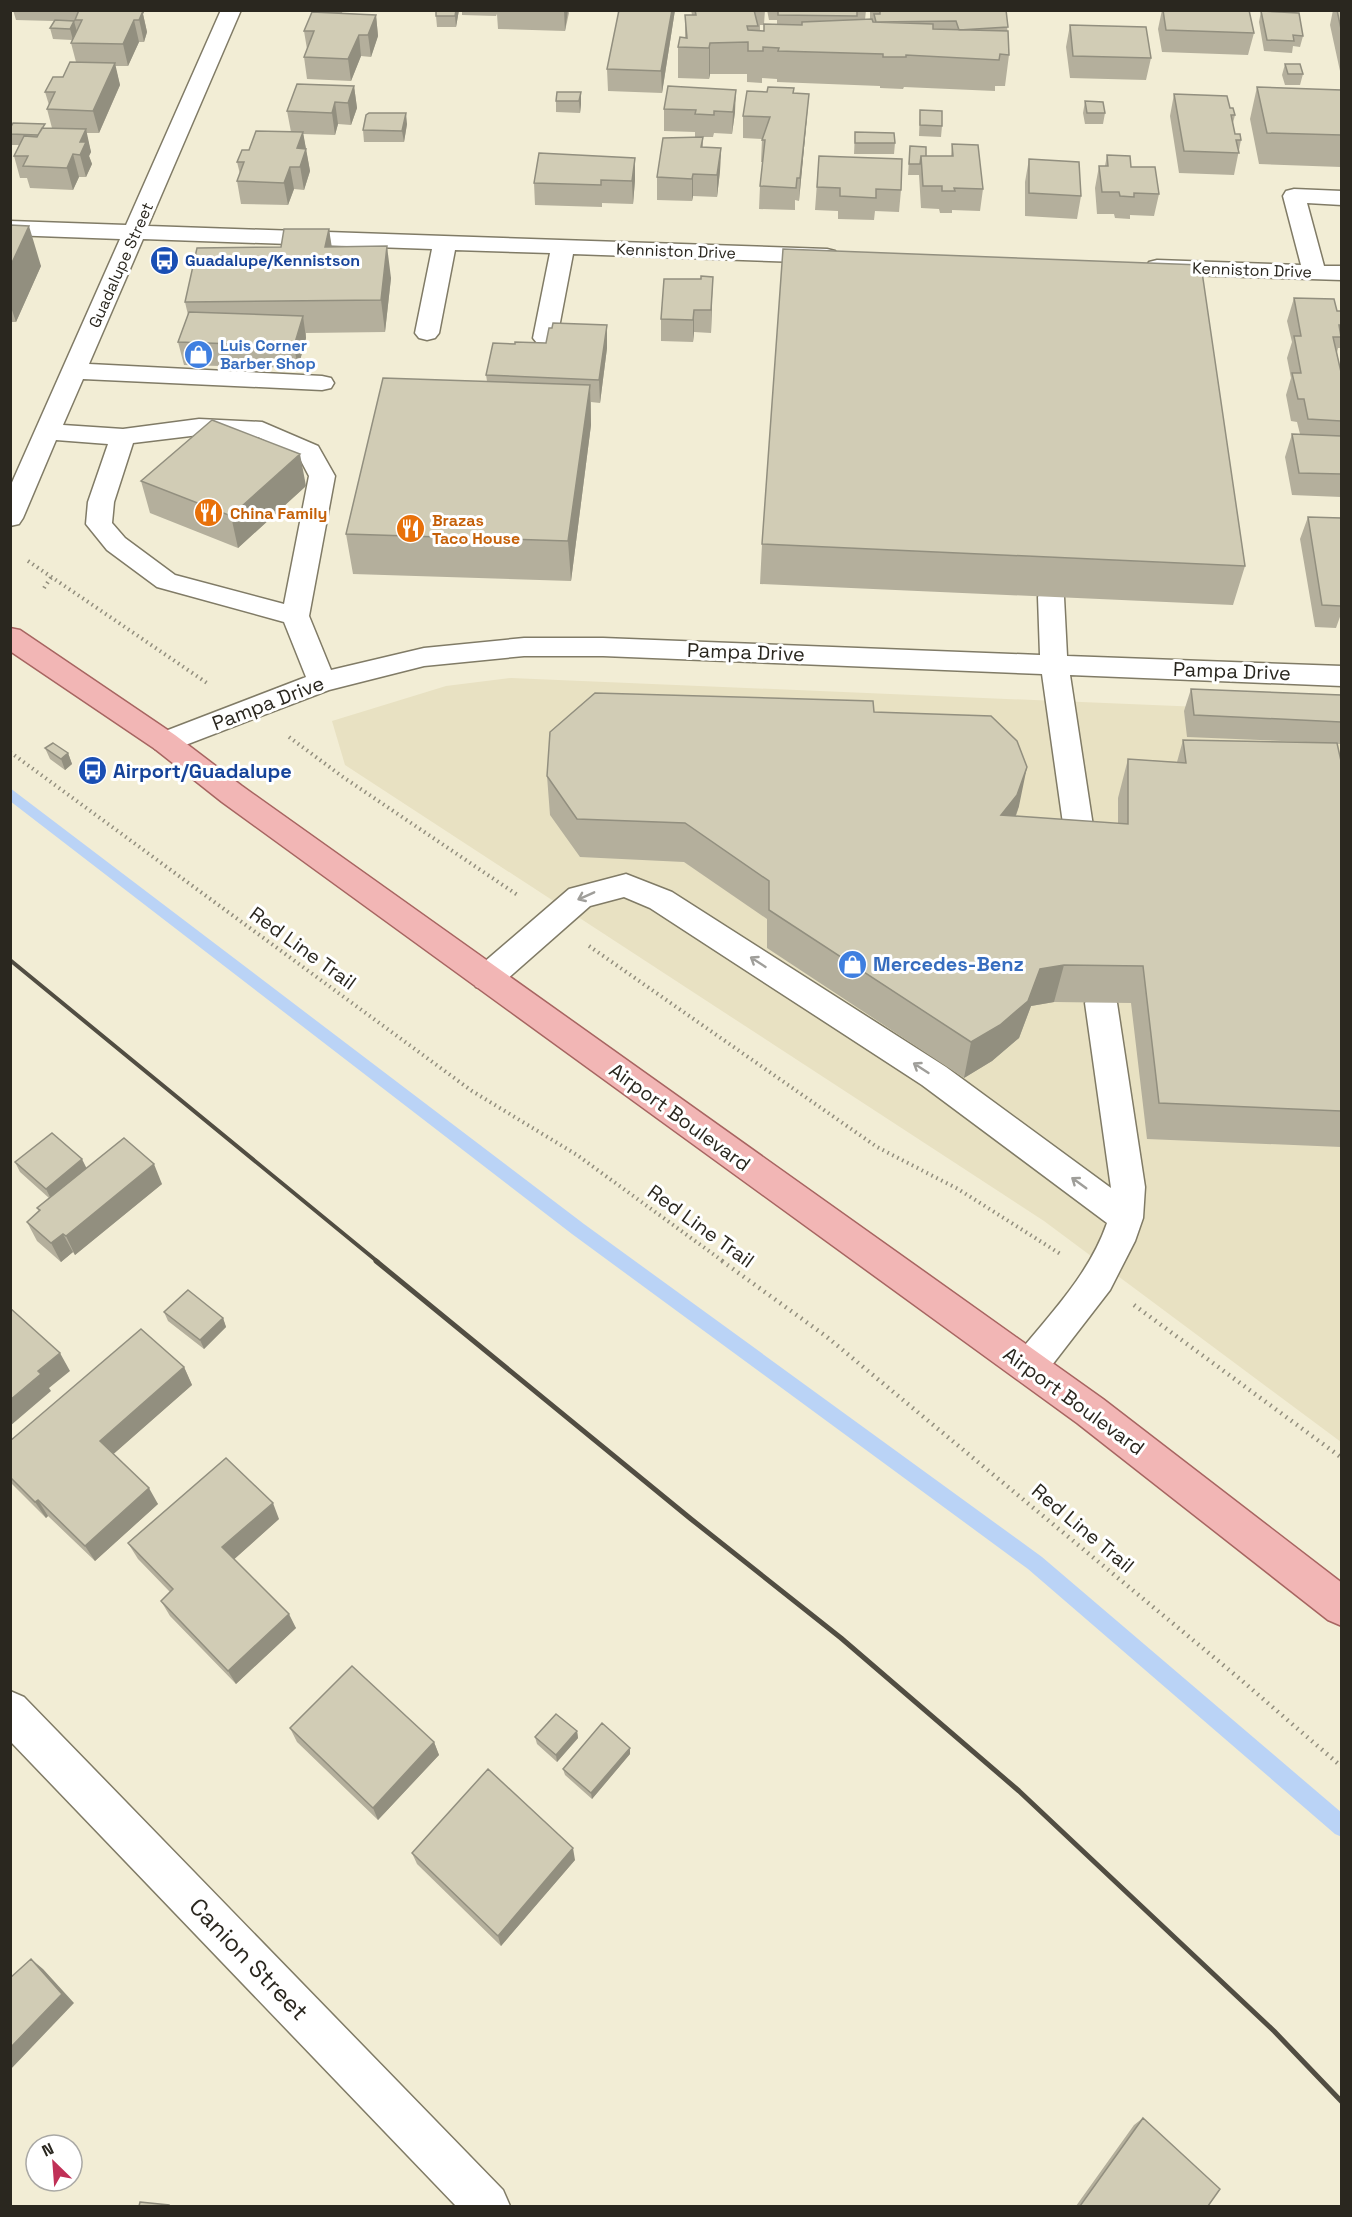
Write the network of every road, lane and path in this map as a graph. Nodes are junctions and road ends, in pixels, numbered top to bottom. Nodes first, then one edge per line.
1 (231, 10) edge
2 (1341, 198) edge
3 (10, 228) edge
4 (136, 231) junction
5 (445, 243) junction
6 (563, 247) junction
7 (849, 257) edge
8 (1132, 266) edge
9 (1314, 272) junction
10 (1341, 273) edge
11 (426, 333) dead end
12 (546, 338) edge
13 (75, 370) junction
14 (322, 383) dead end
15 (48, 432) junction
16 (123, 437) junction
17 (10, 518) edge
18 (28, 561) dead end
19 (52, 576) junction
20 (44, 588) dead end
21 (1051, 597) edge
22 (295, 616) junction
23 (10, 637) edge
24 (1054, 664) junction
25 (1341, 676) edge
26 (322, 682) junction
27 (216, 689) dead end
28 (286, 735) dead end
29 (165, 742) junction
30 (10, 752) edge
31 (1083, 859) edge
32 (520, 897) dead end
33 (586, 944) dead end
34 (487, 978) junction
35 (1101, 1003) edge
36 (1126, 1218) junction
37 (1060, 1254) dead end
38 (1129, 1301) dead end
39 (1029, 1367) junction
40 (1341, 1458) edge
41 (1341, 1607) edge
42 (10, 1711) edge
43 (1341, 1767) edge
44 (488, 2206) edge

1 - 4 street, Guadalupe Street
2 - 9 street
3 - 4 street, Kenniston Drive
4 - 5 street, Kenniston Drive
4 - 13 street, Guadalupe Street
5 - 6 street, Kenniston Drive
5 - 11 street
6 - 7 street, Kenniston Drive
6 - 12 street
8 - 9 street, Kenniston Drive
9 - 10 street, Kenniston Drive
13 - 14 street
13 - 15 street, Guadalupe Street
15 - 16 street
15 - 17 street, Guadalupe Street
16 - 22 street
16 - 22 street
18 - 19 path
19 - 20 path
19 - 27 path
21 - 24 street
22 - 26 street
23 - 29 main road, Airport Boulevard
24 - 25 street, Pampa Drive
24 - 26 street, Pampa Drive
24 - 31 street
26 - 29 street, Pampa Drive
28 - 32 path
29 - 34 main road, Airport Boulevard
30 - 43 path, Red Line Trail
33 - 37 path
36 -> 34 street
34 - 39 main road, Airport Boulevard
35 - 36 street
36 - 39 street
38 - 40 path
39 - 41 main road, Airport Boulevard
42 - 44 street, Canion Street

